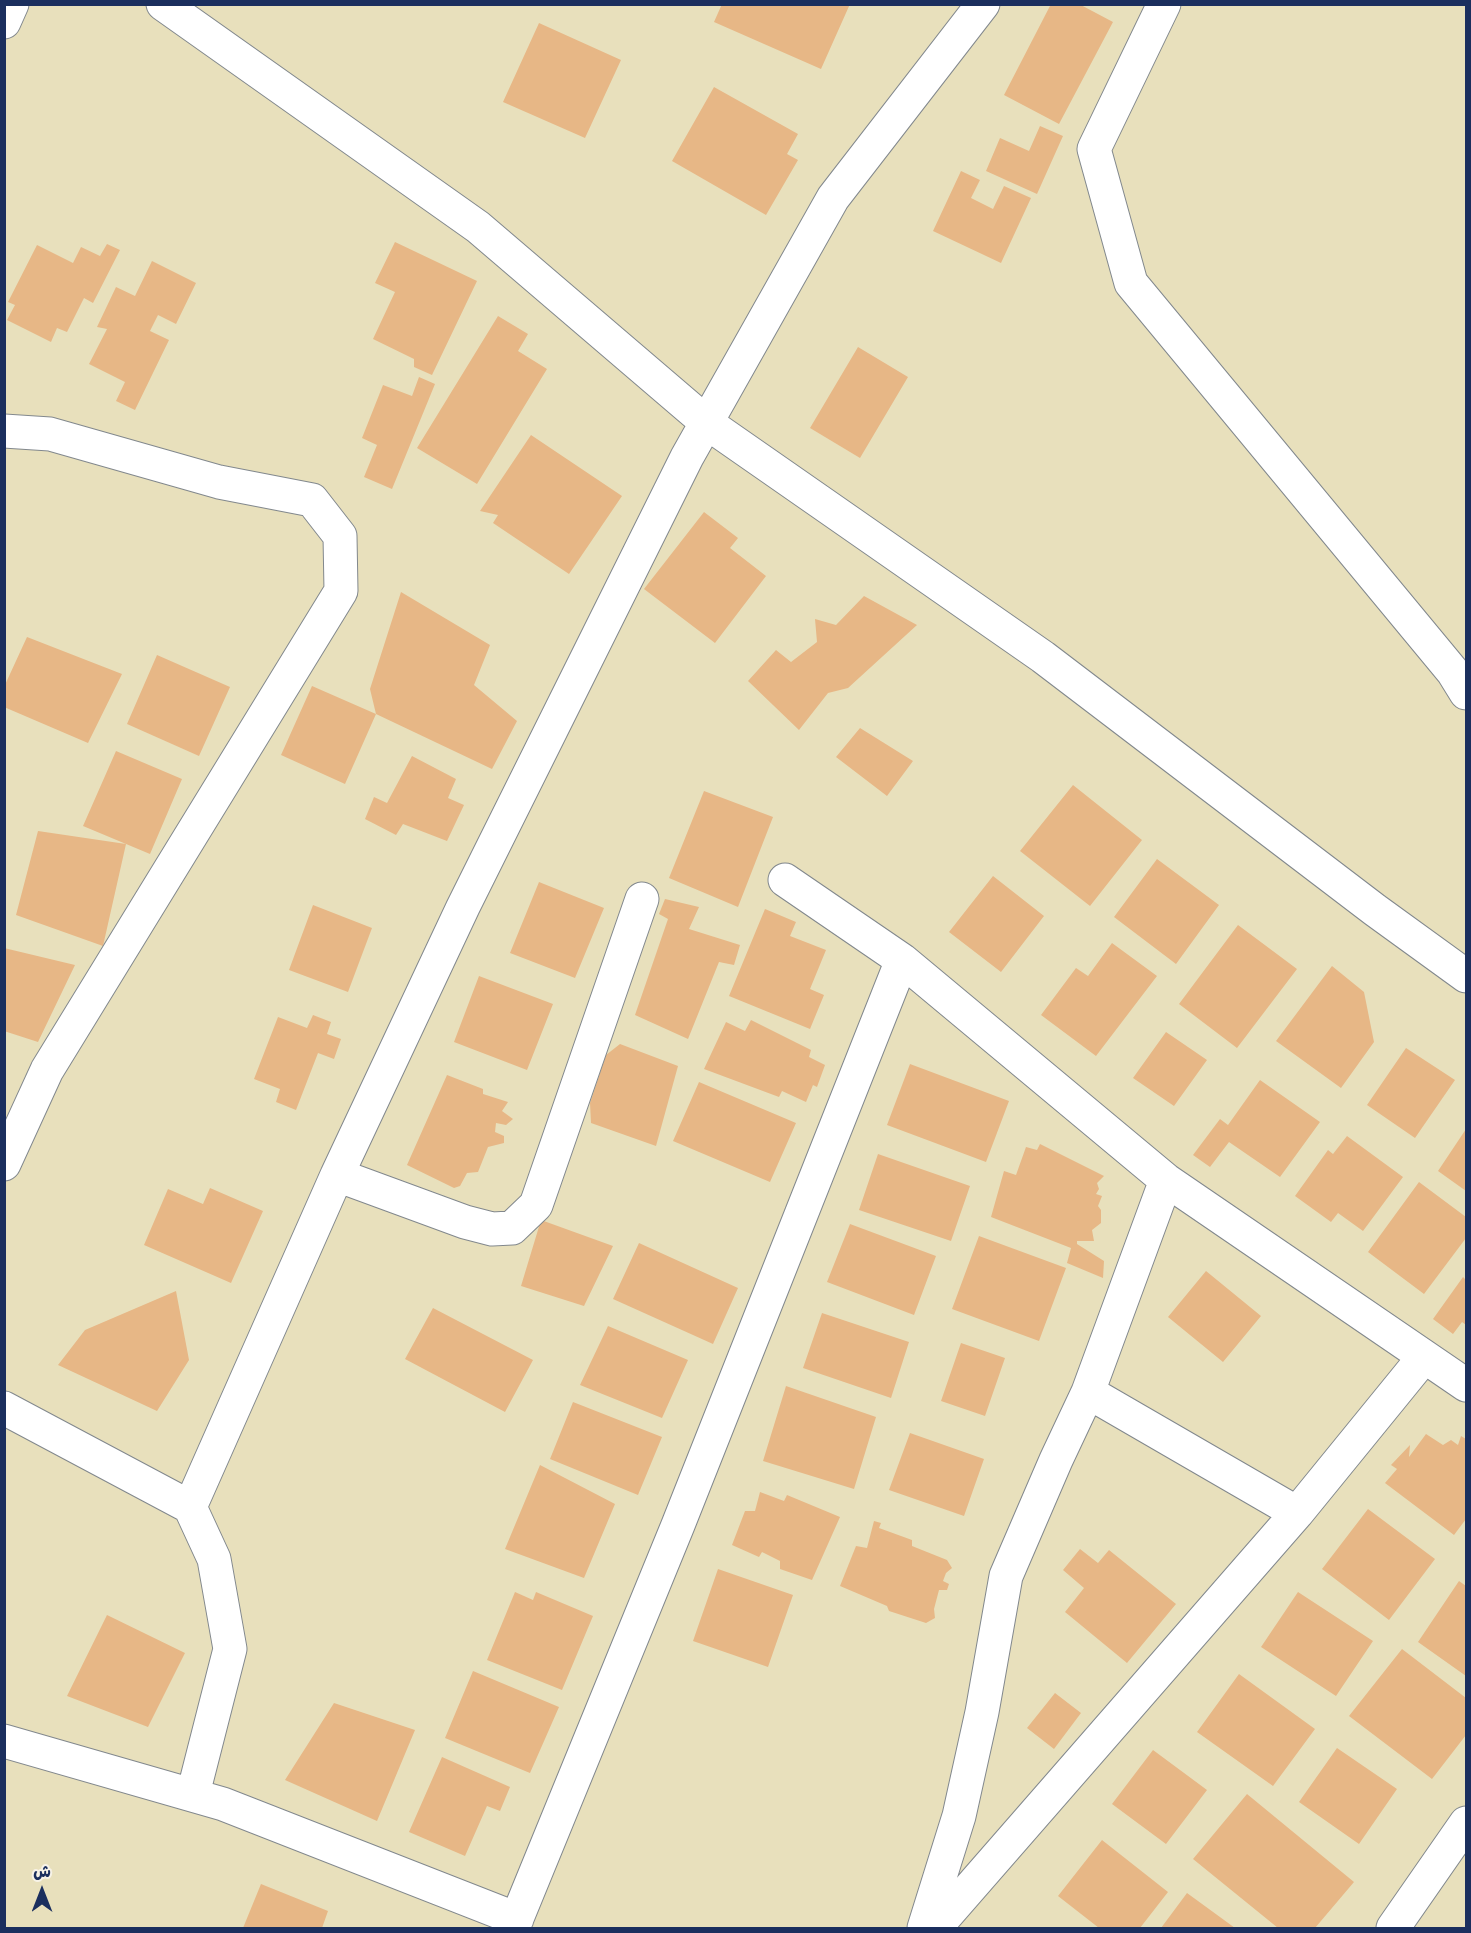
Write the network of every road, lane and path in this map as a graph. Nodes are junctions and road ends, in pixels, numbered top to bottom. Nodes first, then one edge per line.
1 (12, 4) edge
2 (163, 4) edge
3 (983, 4) edge
4 (1164, 4) edge
5 (4, 22) edge
6 (707, 423) junction
7 (4, 431) edge
8 (1467, 693) edge
9 (785, 880) dead end
10 (642, 899) dead end
11 (902, 960) junction
12 (1467, 976) edge
13 (4, 1164) edge
14 (337, 1175) junction
15 (1166, 1180) junction
16 (1424, 1357) junction
17 (1467, 1385) edge
18 (1088, 1392) junction
19 (4, 1408) edge
20 (190, 1507) junction
21 (1297, 1513) junction
22 (4, 1741) edge
23 (193, 1794) junction
24 (1467, 1823) edge
25 (515, 1924) edge
26 (924, 1929) edge
27 (935, 1929) edge
28 (1393, 1929) edge

1 - 5 street
2 - 6 street
3 - 6 street
4 - 8 street
6 - 12 street
6 - 14 street
7 - 13 street
9 - 11 street
10 - 14 street
11 - 15 street
11 - 25 street
14 - 20 street
15 - 16 street
15 - 18 street
16 - 17 street
16 - 21 street
18 - 21 street
18 - 26 street
19 - 20 street
20 - 23 street
21 - 27 street
22 - 23 street
23 - 25 street
24 - 28 street

